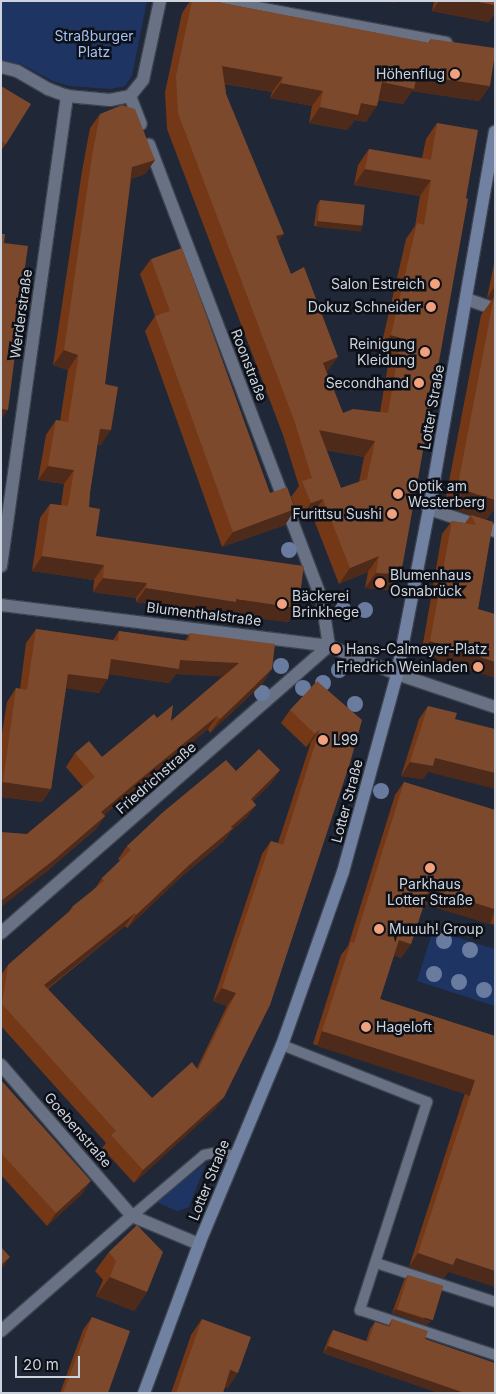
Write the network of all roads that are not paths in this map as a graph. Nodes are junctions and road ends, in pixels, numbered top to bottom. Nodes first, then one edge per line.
1 (160, 1) edge
2 (220, 1) edge
3 (455, 45) edge
4 (1, 67) edge
5 (67, 96) junction
6 (130, 96) junction
7 (495, 132) edge
8 (466, 299) junction
9 (495, 309) edge
10 (429, 509) junction
11 (495, 530) edge
12 (1, 566) edge
13 (1, 605) edge
14 (329, 646) junction
15 (397, 674) junction
16 (495, 708) edge
17 (1, 933) edge
18 (282, 1045) junction
19 (1, 1065) edge
20 (235, 1156) junction
21 (132, 1216) junction
22 (199, 1244) junction
23 (376, 1262) junction
24 (495, 1302) edge
25 (1, 1331) edge
26 (495, 1355) edge
27 (144, 1393) edge

1 - 6 street
2 - 3 street
4 - 5 street
5 - 6 street
5 - 12 street, Werderstraße
6 - 14 street, Roonstraße
7 - 8 street, Lotter Straße
8 - 9 street
8 - 10 street, Lotter Straße
10 - 11 street
10 - 15 street, Lotter Straße
13 - 14 street, Blumenthalstraße
14 - 15 street, Blumenthalstraße
14 - 17 street, Friedrichstraße
15 - 16 street, Blumenthalstraße
15 - 18 street, Lotter Straße
18 - 20 street, Lotter Straße
18 - 23 lane
19 - 21 street, Goebenstraße
20 - 21 lane
20 - 22 street, Lotter Straße
21 - 22 street
21 - 25 street
22 - 27 street, Lotter Straße
23 - 24 lane
23 - 26 lane

